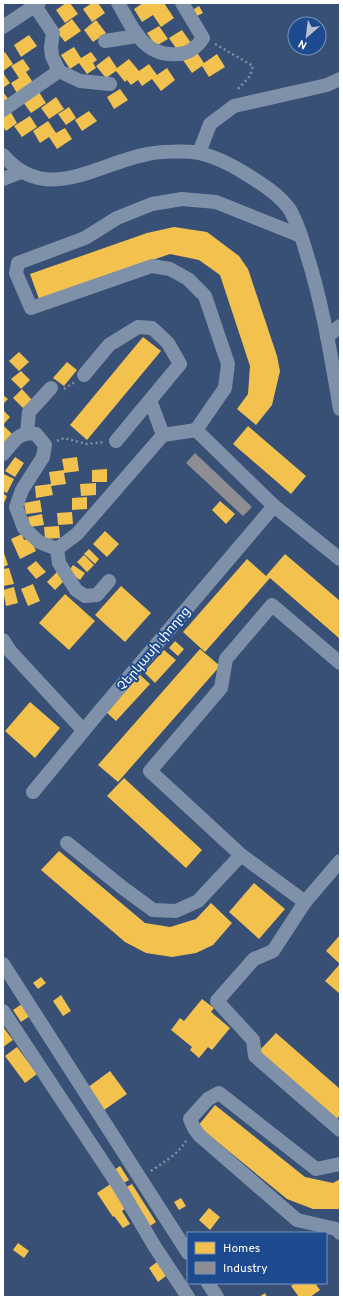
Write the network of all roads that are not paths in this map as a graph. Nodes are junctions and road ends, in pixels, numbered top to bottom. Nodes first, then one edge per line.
1 (118, 3) edge
2 (182, 3) edge
3 (37, 4) edge
4 (3, 27) edge
5 (137, 36) junction
6 (105, 41) dead end
7 (59, 71) junction
8 (340, 79) edge
9 (110, 84) dead end
10 (3, 110) edge
11 (199, 153) junction
12 (3, 155) edge
13 (21, 172) junction
14 (3, 179) edge
15 (301, 236) junction
16 (340, 326) edge
17 (327, 337) junction
18 (84, 375) road end
19 (51, 388) road end
20 (150, 400) junction
21 (340, 409) edge
22 (196, 430) junction
23 (27, 432) junction
24 (163, 435) junction
25 (116, 441) road end
26 (3, 454) edge
27 (274, 506) junction
28 (57, 548) junction
29 (340, 559) edge
30 (109, 581) dead end
31 (3, 640) edge
32 (340, 663) edge
33 (83, 730) junction
34 (33, 792) dead end
35 (67, 842) dead end
36 (241, 856) junction
37 (340, 861) edge
38 (305, 902) junction
39 (3, 964) edge
40 (3, 1011) edge
41 (340, 1130) edge
42 (340, 1164) edge
43 (340, 1233) edge
44 (187, 1251) edge
45 (209, 1284) edge
46 (188, 1297) edge
47 (217, 1297) edge

1 - 5 street
2 - 5 street
3 - 4 street
3 - 7 street
5 - 6 street
7 - 9 street
7 - 10 street
8 - 11 street
11 - 13 street
11 - 15 street
12 - 13 street
13 - 14 street
15 - 17 street
15 - 22 street
16 - 17 street
17 - 21 street
18 - 20 street
19 - 23 street
20 - 24 street
20 - 25 street
22 - 24 street
22 - 27 street
23 - 26 street
23 - 28 street
24 - 28 street
27 - 29 street
27 - 33 street, Չերկասի փողոց
28 - 30 street
31 - 33 street
32 - 36 street
33 - 34 street, Չերկասի փողոց
35 - 36 street
36 - 38 street
37 - 38 street
38 - 41 street
39 - 44 street
40 - 46 street
42 - 43 street
45 - 47 street

